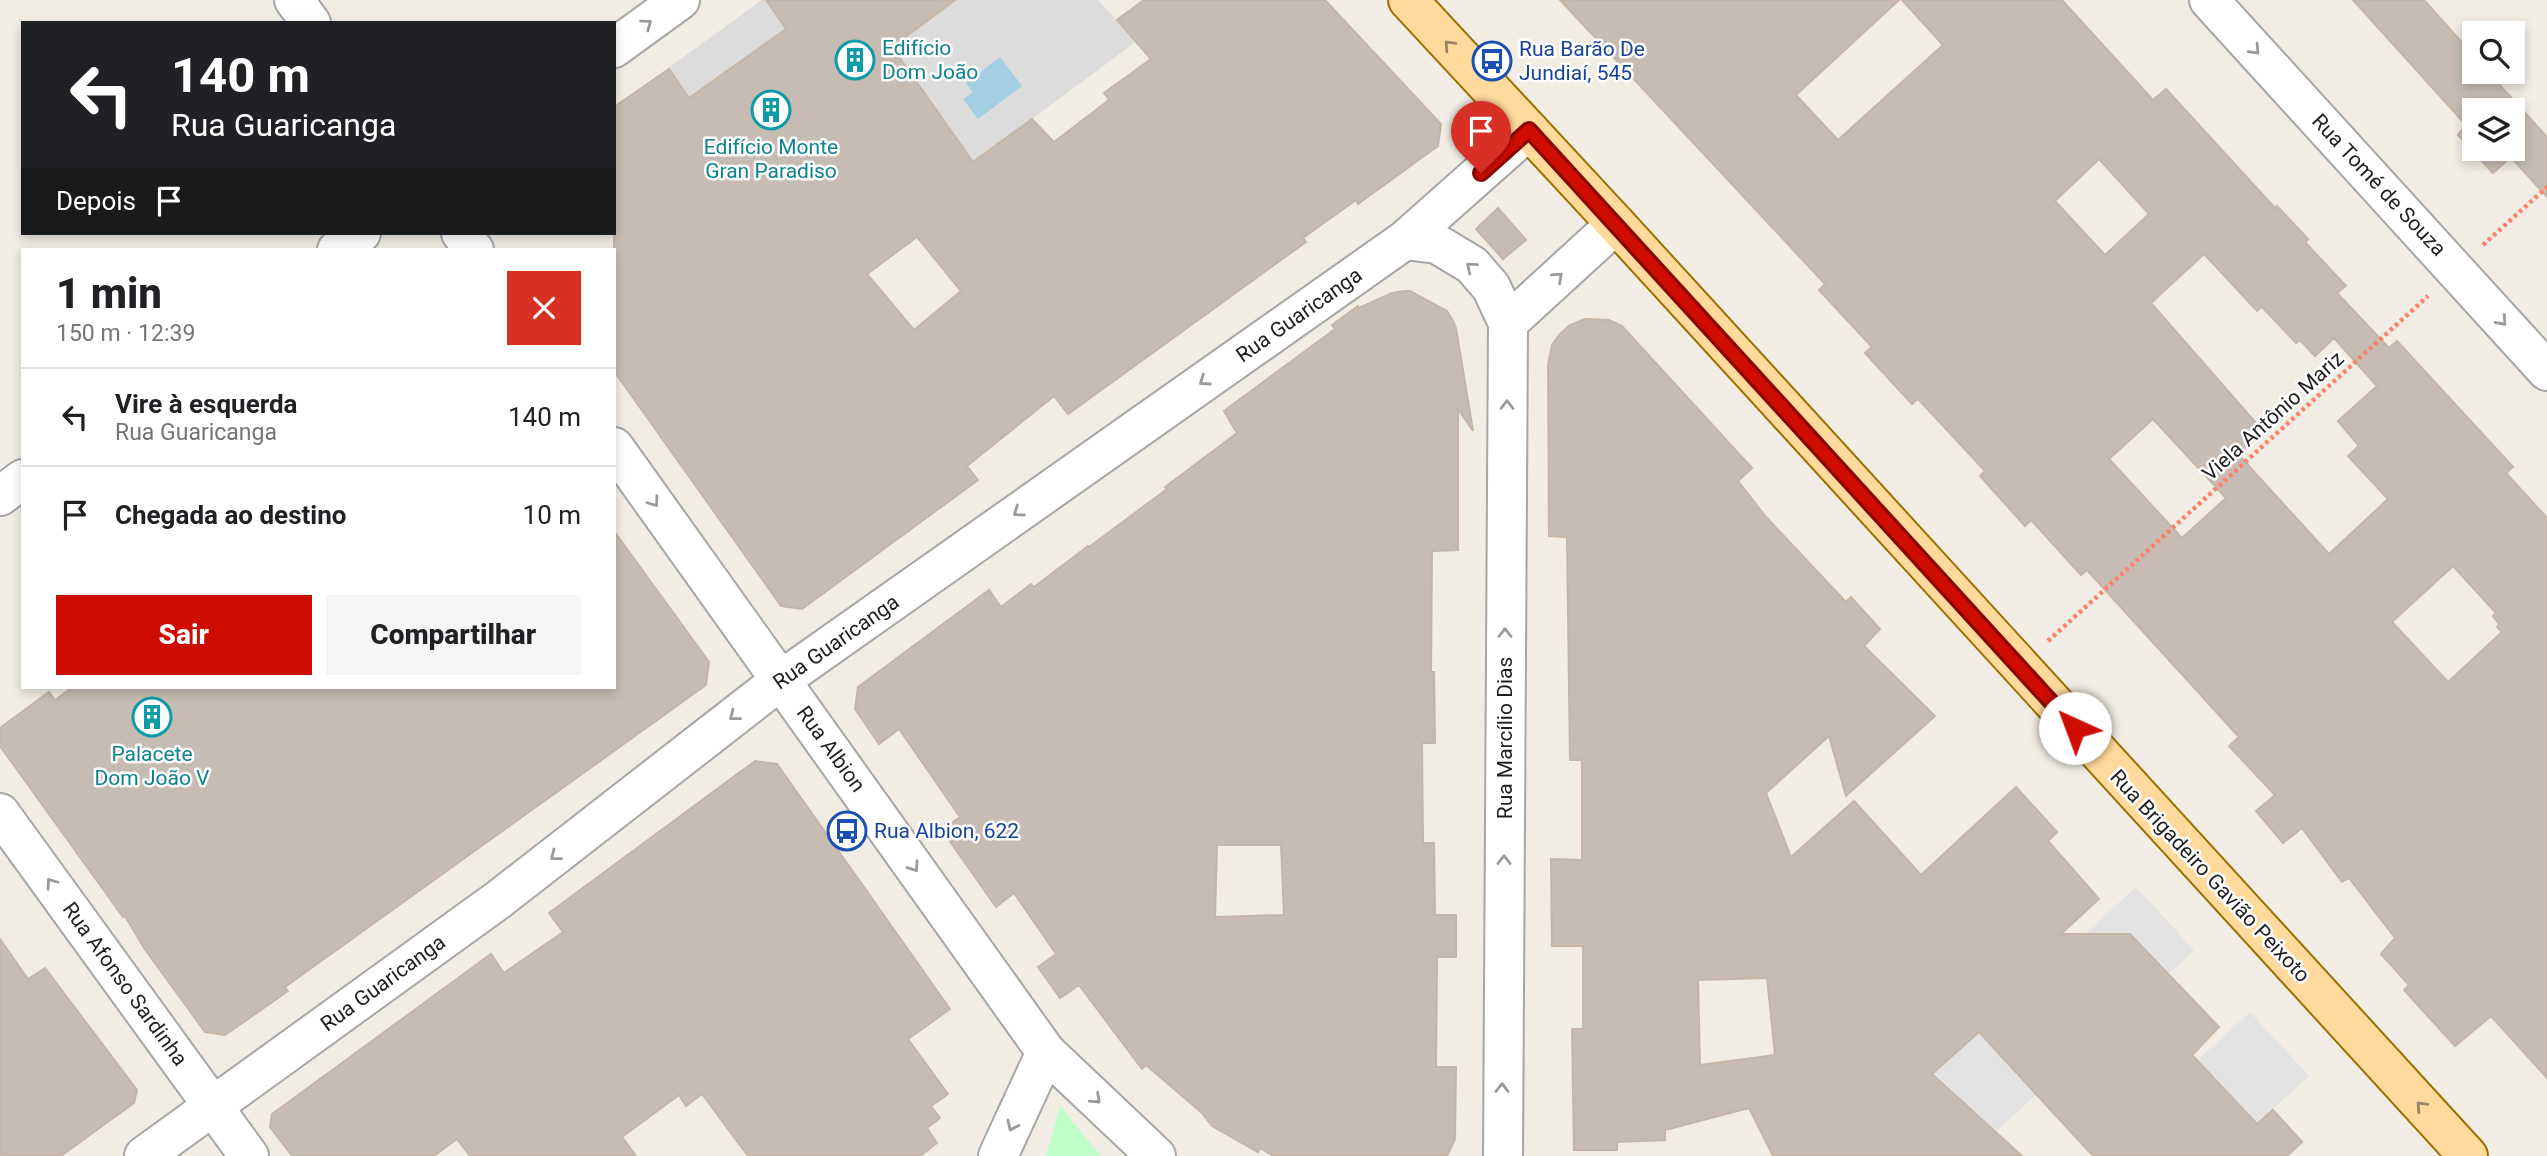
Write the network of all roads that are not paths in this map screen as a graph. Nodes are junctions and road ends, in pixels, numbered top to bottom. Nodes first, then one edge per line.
1 (295, 0) edge
2 (680, 0) edge
3 (1408, 0) edge
4 (2209, 0) edge
5 (310, 21) edge
6 (616, 47) edge
7 (1529, 130) junction
8 (1616, 224) junction
9 (358, 235) edge
10 (1405, 240) junction
11 (340, 248) edge
12 (1508, 323) junction
13 (2547, 371) edge
14 (616, 450) edge
15 (21, 480) edge
16 (0, 496) edge
17 (781, 680) junction
18 (0, 813) edge
19 (1046, 1052) junction
20 (213, 1105) junction
21 (1501, 1155) edge
22 (144, 1156) edge
23 (249, 1156) edge
24 (998, 1156) edge
25 (1156, 1156) edge
26 (2468, 1156) edge

1 - 5 street
6 -> 2 street
7 -> 3 main road, Rua Brigadeiro Gavião Peixoto
4 -> 13 street, Rua Tomé de Souza
7 - 8 main road, Rua Brigadeiro Gavião Peixoto
7 - 10 street, Rua Guaricanga
12 -> 8 street
26 -> 8 main road, Rua Brigadeiro Gavião Peixoto
9 - 11 street
12 -> 10 street, Rua Marcílio Dias
10 -> 17 street, Rua Guaricanga
21 -> 12 street, Rua Marcílio Dias
14 -> 17 street, Rua Albion
15 - 16 street
17 -> 19 street, Rua Albion
17 -> 20 street, Rua Guaricanga
20 -> 18 street, Rua Afonso Sardinha
19 -> 24 street
19 -> 25 street, Rua Albion
20 - 22 street, Rua Guaricanga
20 - 23 street, Rua Afonso Sardinha

